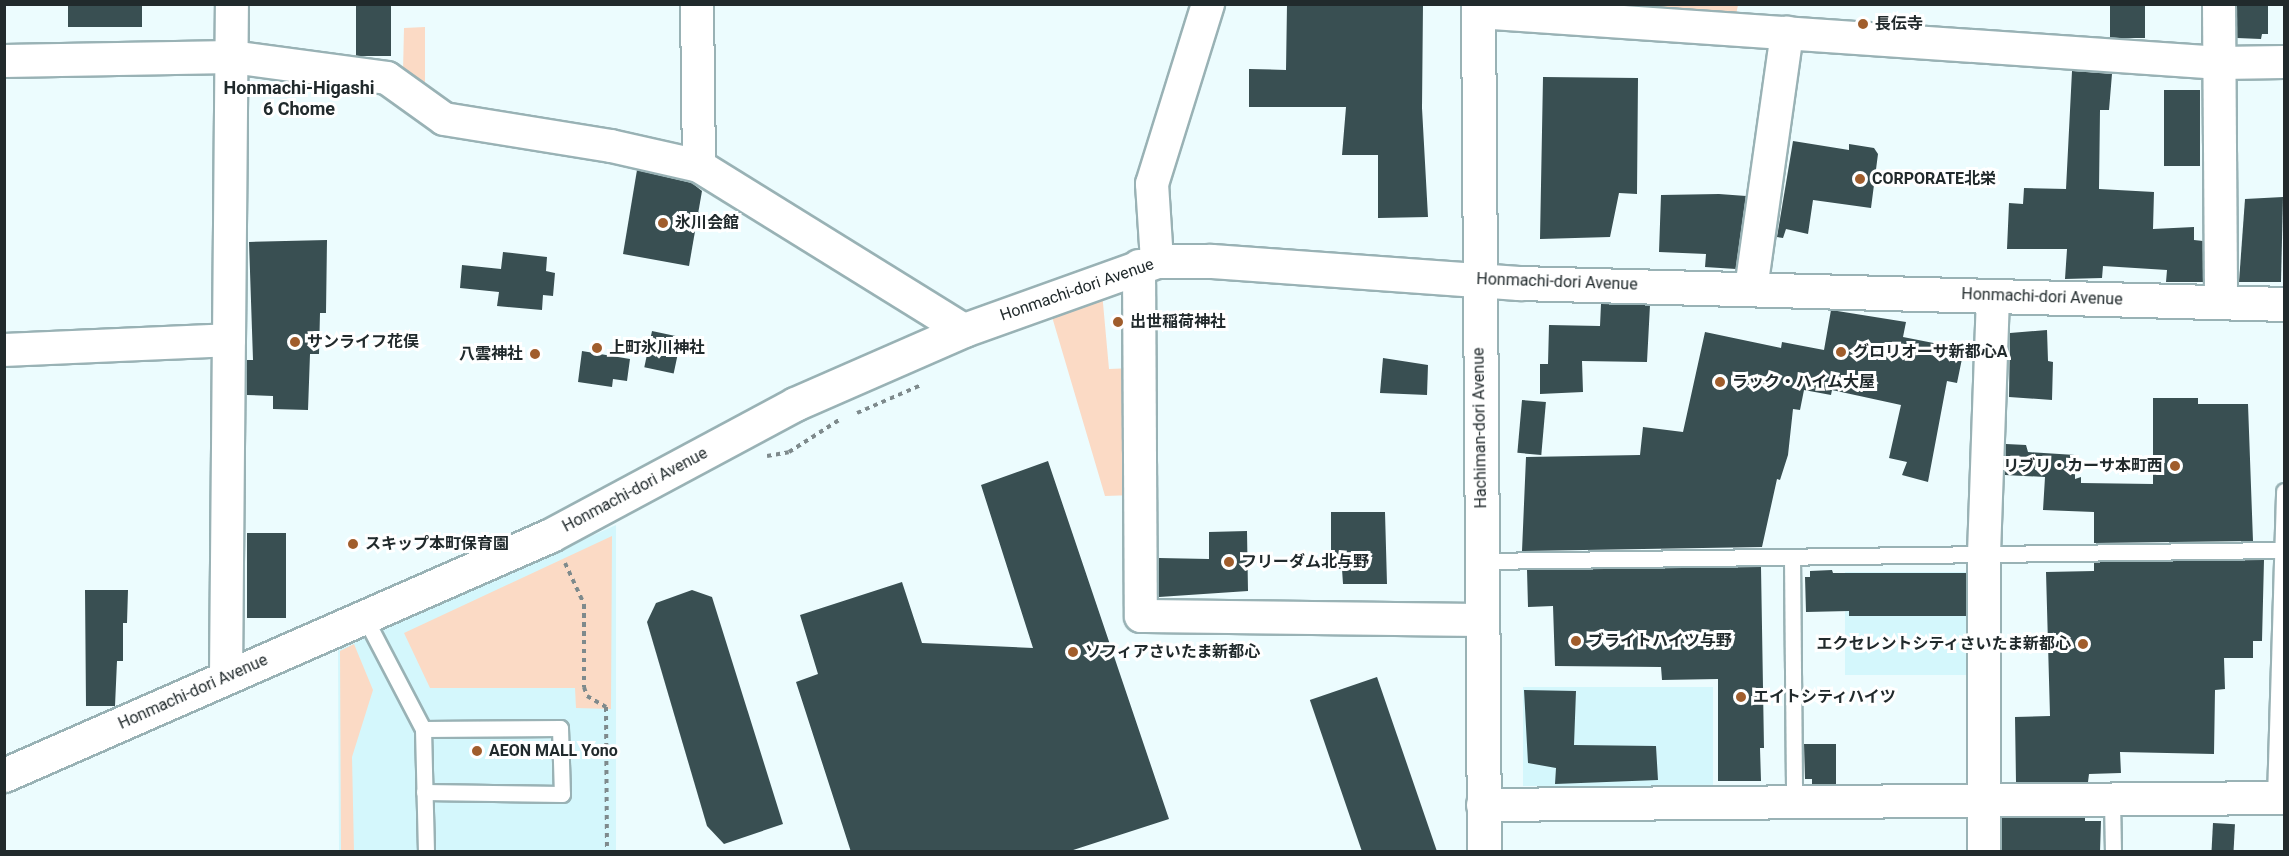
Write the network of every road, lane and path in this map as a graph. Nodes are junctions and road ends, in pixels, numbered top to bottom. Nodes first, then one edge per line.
1 (232, 4) edge
2 (697, 4) edge
3 (1208, 4) edge
4 (2219, 4) edge
5 (1478, 8) edge
6 (1787, 33) junction
7 (232, 57) junction
8 (4, 61) edge
9 (2284, 62) edge
10 (2220, 63) junction
11 (699, 166) junction
12 (1148, 263) junction
13 (1478, 279) junction
14 (1751, 289) junction
15 (1993, 296) junction
16 (2221, 303) junction
17 (2284, 304) edge
18 (964, 330) junction
19 (229, 340) junction
20 (4, 350) edge
21 (2284, 491) edge
22 (551, 535) junction
23 (2283, 550) edge
24 (1984, 554) junction
25 (1792, 557) junction
26 (1482, 561) junction
27 (365, 618) junction
28 (1483, 620) junction
29 (226, 677) junction
30 (423, 729) junction
31 (4, 775) edge
32 (424, 792) junction
33 (2280, 798) edge
34 (1984, 800) junction
35 (2112, 800) junction
36 (1794, 802) junction
37 (1484, 805) junction
38 (426, 852) edge
39 (607, 852) edge
40 (1484, 852) edge
41 (1984, 852) edge
42 (2114, 852) edge

1 - 7 street
2 - 11 street
3 - 12 street
4 - 10 street
5 - 6 street
5 - 13 main road, Hachiman-dori Avenue
6 - 10 street
6 - 14 street
7 - 8 street
7 - 11 street
7 - 19 street
9 - 10 street
10 - 16 street
11 - 18 street
12 - 13 main road, Honmachi-dori Avenue
12 - 18 main road, Honmachi-dori Avenue
12 - 28 street
13 - 14 main road, Honmachi-dori Avenue
13 - 26 main road, Hachiman-dori Avenue
14 - 15 main road, Honmachi-dori Avenue
15 - 16 main road, Honmachi-dori Avenue
15 - 24 street
16 - 17 main road, Honmachi-dori Avenue
18 - 22 main road, Honmachi-dori Avenue
19 - 20 street
19 - 29 street
21 - 23 lane
22 - 27 main road, Honmachi-dori Avenue
22 - 39 path
23 - 24 lane
23 - 33 lane
24 - 25 lane
24 - 34 street
25 - 26 lane
25 - 36 lane
26 - 28 main road, Hachiman-dori Avenue
27 - 29 main road, Honmachi-dori Avenue
27 - 30 lane
28 - 37 main road, Hachiman-dori Avenue
29 - 31 main road, Honmachi-dori Avenue
30 - 32 lane
30 - 32 lane
32 - 38 lane
33 - 35 street
34 - 35 street
34 - 36 street
34 - 41 street
35 - 42 lane
36 - 37 street
37 - 40 main road, Hachiman-dori Avenue

